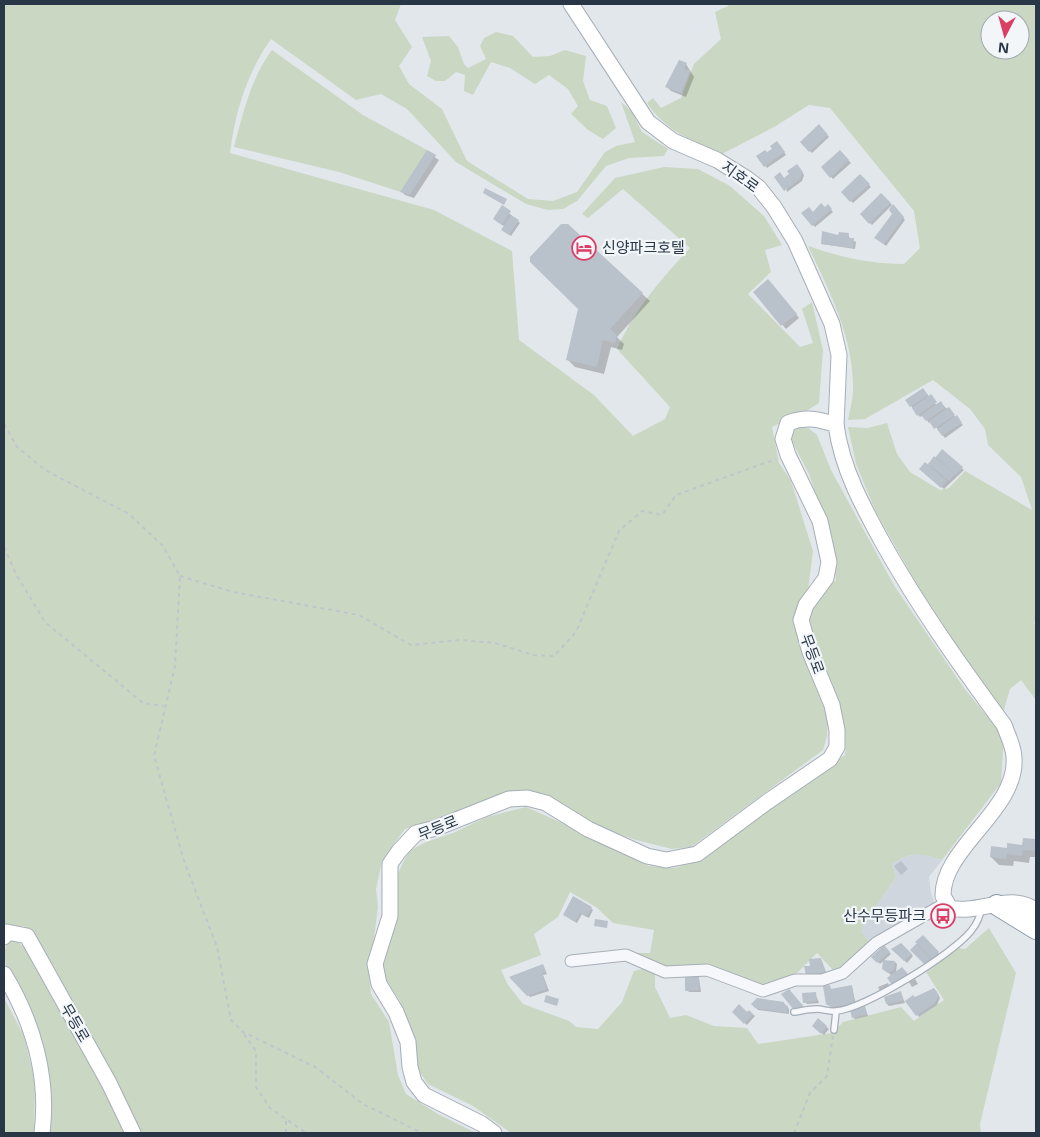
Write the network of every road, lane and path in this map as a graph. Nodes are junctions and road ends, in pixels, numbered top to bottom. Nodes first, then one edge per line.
1 (571, 4) edge
2 (4, 424) edge
3 (836, 425) junction
4 (788, 455) junction
5 (4, 547) edge
6 (180, 576) junction
7 (164, 706) junction
8 (946, 902) junction
9 (990, 906) junction
10 (1036, 911) edge
11 (1036, 928) edge
12 (4, 937) edge
13 (571, 961) dead end
14 (4, 974) edge
15 (794, 1012) dead end
16 (836, 1012) junction
17 (834, 1030) joint
18 (243, 1032) junction
19 (286, 1119) junction
20 (42, 1133) edge
21 (133, 1133) edge
22 (286, 1133) edge
23 (306, 1133) edge
24 (422, 1133) edge
25 (494, 1133) edge
26 (794, 1133) edge

1 - 3 main road, 지호로
2 - 6 path
3 - 4 main road, 무등로
3 - 8 main road
4 - 6 path
4 - 25 main road, 무등로
5 - 7 path
6 - 7 path
7 - 18 path
8 - 9 main road
8 - 13 street
9 - 10 main road
9 - 11 highway
9 - 16 lane
12 - 21 main road, 무등로
14 - 20 main road
15 - 16 lane
16 - 17 lane
17 - 26 path
18 - 19 path
18 - 24 path
19 - 22 path
19 - 23 path

